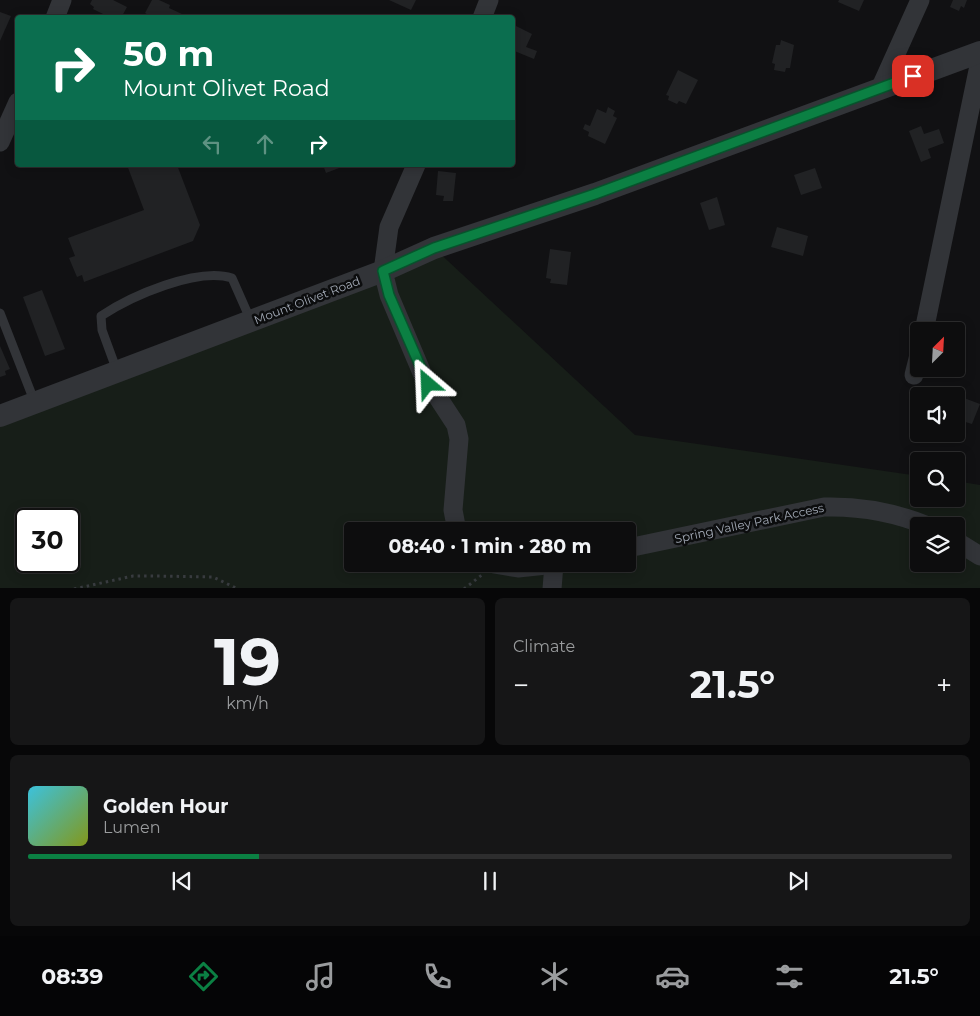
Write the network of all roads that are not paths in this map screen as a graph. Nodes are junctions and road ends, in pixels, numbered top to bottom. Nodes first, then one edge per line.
1 (62, 0) edge
2 (489, 0) edge
3 (920, 0) edge
4 (55, 15) edge
5 (483, 15) edge
6 (980, 52) edge
7 (980, 61) edge
8 (880, 89) junction
9 (15, 109) edge
10 (0, 142) edge
11 (415, 167) edge
12 (383, 271) junction
13 (0, 313) edge
14 (251, 321) junction
15 (926, 322) edge
16 (117, 372) junction
17 (35, 403) junction
18 (0, 416) edge
19 (910, 518) edge
20 (456, 522) edge
21 (636, 546) edge
22 (965, 547) edge
23 (980, 556) edge
24 (554, 572) edge
25 (552, 588) edge

1 - 4 street
2 - 5 street
3 - 8 street
6 - 8 street, Mount Olivet Road
7 - 15 street
8 - 12 street, Mount Olivet Road
9 - 10 street
11 - 12 street
12 - 14 street, Mount Olivet Road
12 - 20 street
13 - 17 lane
14 - 16 street, Mount Olivet Road
14 - 16 lane
16 - 17 street, Mount Olivet Road
17 - 18 street, Mount Olivet Road
19 - 21 street, Spring Valley Park Access
22 - 23 street
24 - 25 street

